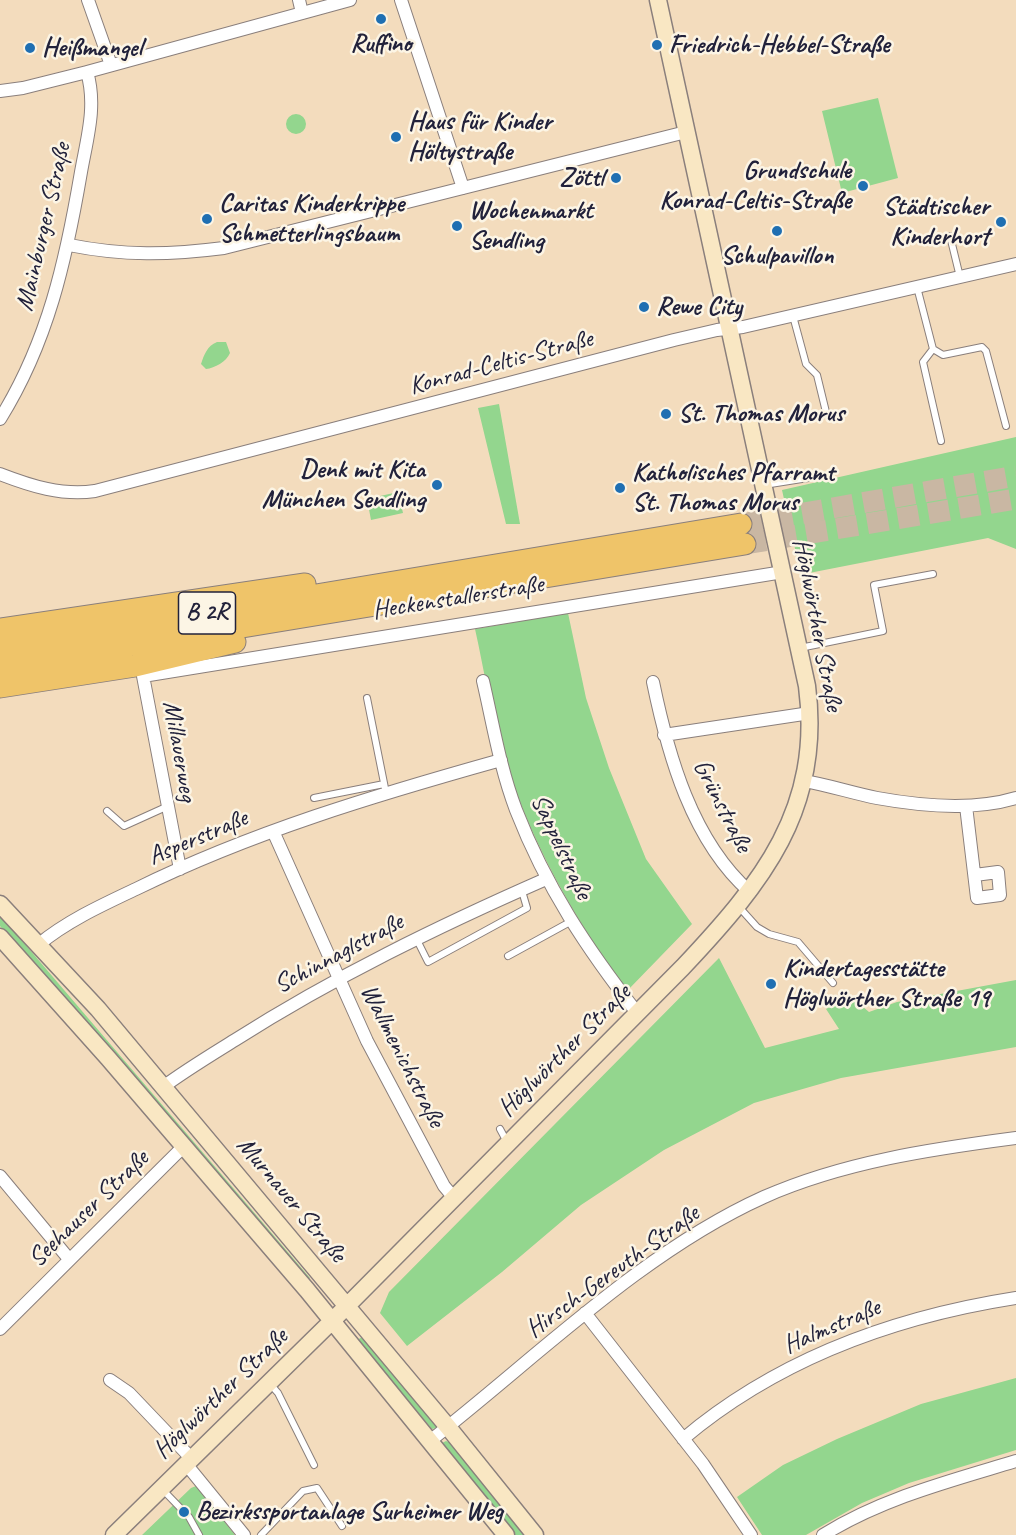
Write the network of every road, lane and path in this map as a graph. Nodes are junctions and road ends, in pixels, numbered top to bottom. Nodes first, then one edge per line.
1 (88, 0) edge
2 (299, 0) edge
3 (350, 0) edge
4 (402, 0) edge
5 (658, 0) edge
6 (302, 13) junction
7 (111, 65) junction
8 (87, 72) junction
9 (0, 91) edge
10 (686, 132) junction
11 (463, 188) junction
12 (950, 236) dead end
13 (69, 245) junction
14 (1016, 264) edge
15 (960, 277) junction
16 (917, 287) junction
17 (793, 316) junction
18 (729, 329) junction
19 (933, 349) junction
20 (826, 412) dead end
21 (0, 419) edge
22 (1006, 426) dead end
23 (941, 441) dead end
24 (0, 474) edge
25 (827, 474) dead end
26 (764, 489) junction
27 (783, 572) junction
28 (933, 574) dead end
29 (413, 577) junction
30 (301, 618) junction
31 (0, 628) edge
32 (0, 648) edge
33 (799, 648) junction
34 (0, 668) edge
35 (143, 676) joint
36 (483, 681) dead end
37 (653, 682) dead end
38 (0, 687) edge
39 (367, 698) dead end
40 (810, 712) junction
41 (664, 735) junction
42 (501, 760) junction
43 (804, 781) junction
44 (385, 789) junction
45 (314, 798) dead end
46 (1016, 798) edge
47 (966, 806) junction
48 (166, 807) junction
49 (107, 811) dead end
50 (273, 831) junction
51 (180, 869) junction
52 (975, 875) dead end
53 (546, 879) junction
54 (522, 890) junction
55 (750, 892) junction
56 (0, 904) edge
57 (739, 907) junction
58 (570, 922) junction
59 (0, 937) edge
60 (416, 938) junction
61 (38, 945) junction
62 (508, 956) dead end
63 (338, 980) junction
64 (833, 983) dead end
65 (638, 1014) junction
66 (163, 1087) junction
67 (1016, 1138) edge
68 (183, 1147) junction
69 (0, 1176) edge
70 (454, 1198) junction
71 (69, 1259) junction
72 (1016, 1298) edge
73 (347, 1306) junction
74 (585, 1313) junction
75 (332, 1321) junction
76 (0, 1329) edge
77 (111, 1380) dead end
78 (269, 1382) junction
79 (448, 1427) junction
80 (683, 1439) junction
81 (431, 1440) junction
82 (188, 1461) junction
83 (1016, 1461) edge
84 (314, 1464) dead end
85 (161, 1488) junction
86 (342, 1526) dead end
87 (114, 1535) edge
88 (199, 1535) edge
89 (244, 1535) edge
90 (261, 1535) edge
91 (506, 1535) edge
92 (535, 1535) edge
93 (752, 1535) edge
94 (823, 1535) edge

1 - 7 street
2 - 6 street
3 - 6 street
4 - 11 street
5 - 10 street
6 - 7 street
7 - 8 street
8 - 9 street
8 - 13 street, Mainburger Straße
10 - 11 street
10 - 18 street
11 - 13 street
12 - 15 lane
13 - 21 street, Mainburger Straße
14 - 15 street, Konrad-Celtis-Straße
15 - 16 street, Konrad-Celtis-Straße
16 - 17 street, Konrad-Celtis-Straße
16 - 19 lane
17 - 18 street, Konrad-Celtis-Straße
17 - 20 lane
18 - 24 street, Konrad-Celtis-Straße
18 - 26 street
19 - 22 lane
19 - 23 lane
25 - 26 lane
26 - 27 street, Höglwörther Straße
27 - 33 street, Höglwörther Straße
27 - 35 street, Heckenstallerstraße
28 - 33 lane
29 - 30 highway, Heckenstallerstraße / B 2R
29 - 31 highway
29 - 32 highway, B 2R
30 - 34 highway, B 2R
30 - 38 highway
33 - 40 street, Höglwörther Straße
35 - 48 street, Millauerweg
36 - 42 street, Sappelstraße
37 - 41 street, Grünstraße
39 - 44 lane
40 - 41 street, Grünstraße
40 - 43 street, Höglwörther Straße
41 - 55 street, Grünstraße
42 - 44 street, Asperstraße
42 - 53 street, Sappelstraße
43 - 47 street
43 - 55 street, Höglwörther Straße
44 - 45 lane
44 - 50 street, Asperstraße
46 - 47 street
47 - 52 street
48 - 49 lane
48 - 51 street, Millauerweg
50 - 51 street, Asperstraße
50 - 63 street, Wallmenichstraße
51 - 61 street, Asperstraße
53 - 54 street, Schinnaglstraße
53 - 58 street, Sappelstraße
54 - 60 street, Schinnaglstraße
54 - 60 lane
55 - 57 street, Höglwörther Straße
56 - 61 street, Murnauer Straße
57 - 64 lane
57 - 65 street, Höglwörther Straße
58 - 62 lane
58 - 65 street, Sappelstraße
59 - 68 street, Murnauer Straße
60 - 63 street, Schinnaglstraße
61 - 66 street, Murnauer Straße
63 - 66 street, Schinnaglstraße
63 - 70 street, Wallmenichstraße
65 - 70 street, Höglwörther Straße
66 - 73 street, Murnauer Straße
67 - 74 street, Hirsch-Gereuth-Straße
68 - 71 street, Seehauser Straße
68 - 75 street, Murnauer Straße
69 - 71 street
70 - 73 street, Höglwörther Straße
71 - 76 street, Seehauser Straße
72 - 80 street, Halmstraße
73 - 75 street, Höglwörther Straße
73 - 79 street, Murnauer Straße
74 - 79 street, Hirsch-Gereuth-Straße
74 - 80 street
75 - 78 street, Höglwörther Straße
75 - 81 street, Murnauer Straße
77 - 82 street
78 - 82 street, Höglwörther Straße
78 - 84 lane
79 - 81 street, Hirsch-Gereuth-Straße
79 - 92 street, Murnauer Straße
80 - 93 street
81 - 91 street, Murnauer Straße
82 - 85 street, Höglwörther Straße
82 - 89 street
83 - 94 street
85 - 87 street, Höglwörther Straße
85 - 88 lane
86 - 90 lane

